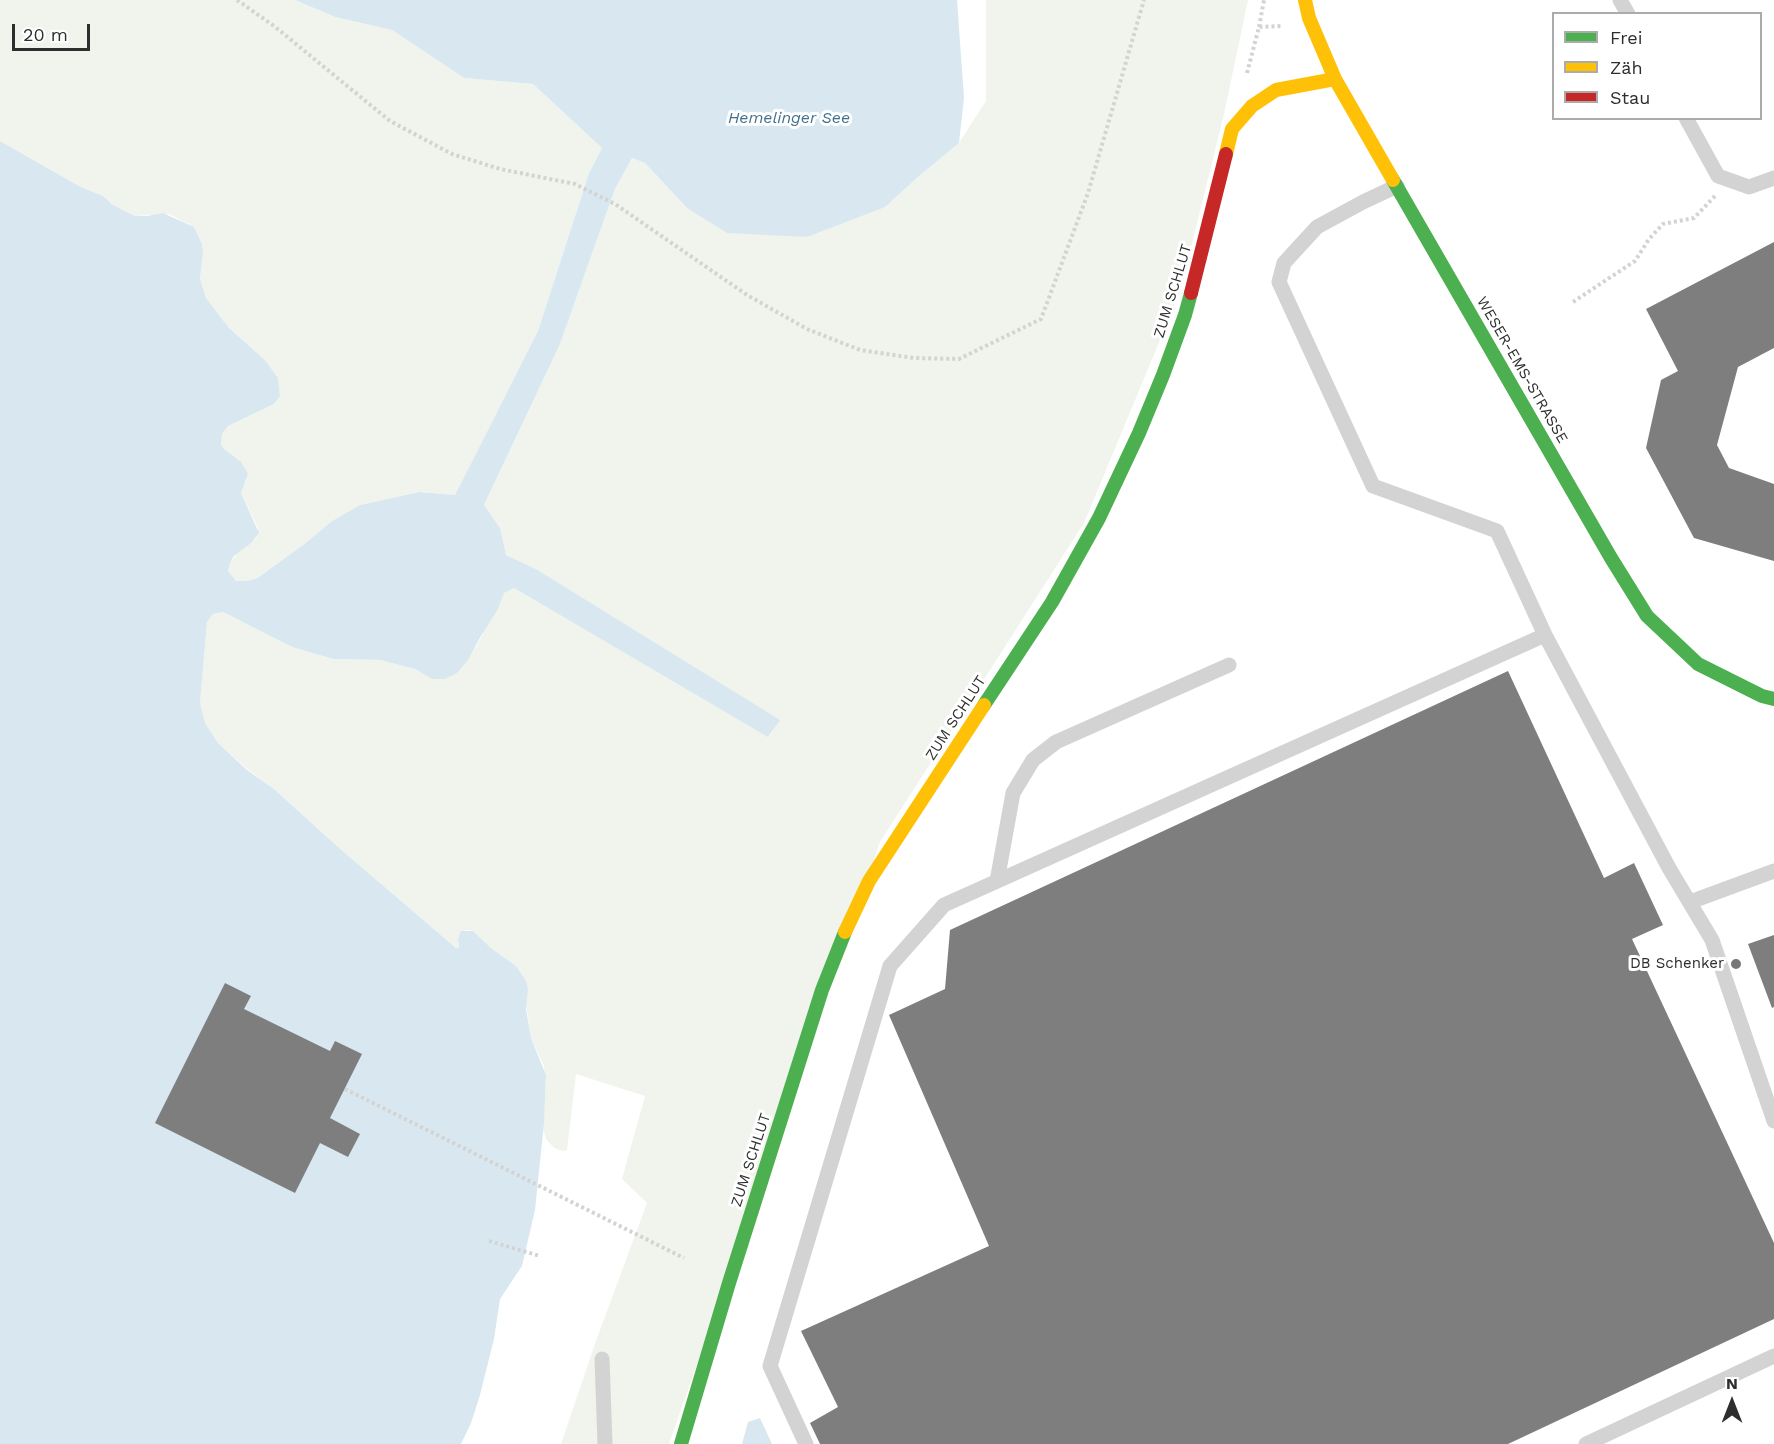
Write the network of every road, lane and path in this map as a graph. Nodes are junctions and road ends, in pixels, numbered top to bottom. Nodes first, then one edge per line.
1 (237, 0) edge
2 (1144, 0) edge
3 (1264, 0) edge
4 (1305, 0) edge
5 (1309, 18) junction
6 (1259, 27) junction
7 (1335, 79) junction
8 (1244, 84) dead end
9 (1687, 120) edge
10 (1774, 178) edge
11 (1731, 181) junction
12 (1397, 186) junction
13 (1574, 302) dead end
14 (1545, 635) junction
15 (1229, 665) dead end
16 (1774, 699) edge
17 (1774, 871) edge
18 (997, 881) junction
19 (1690, 902) junction
20 (345, 1089) dead end
21 (1774, 1120) edge
22 (489, 1240) dead end
23 (540, 1256) dead end
24 (684, 1258) dead end
25 (1774, 1356) edge
26 (602, 1359) dead end
27 (605, 1444) edge
28 (681, 1444) edge
29 (806, 1444) edge
30 (1586, 1444) edge

1 - 2 path
3 - 6 path
4 - 5 street, WESER-EMS-STRASSE
5 - 6 path
5 - 7 street, WESER-EMS-STRASSE
6 - 8 path
7 - 12 street, WESER-EMS-STRASSE
7 - 28 street, ZUM SCHLUT
9 - 11 lane
10 - 11 lane
11 - 13 path
12 - 14 lane
12 - 16 street, WESER-EMS-STRASSE
14 - 18 lane
14 - 19 lane
15 - 18 lane
17 - 19 lane
18 - 29 lane
19 - 21 lane
20 - 24 path
22 - 23 path
25 - 30 lane
26 - 27 lane

